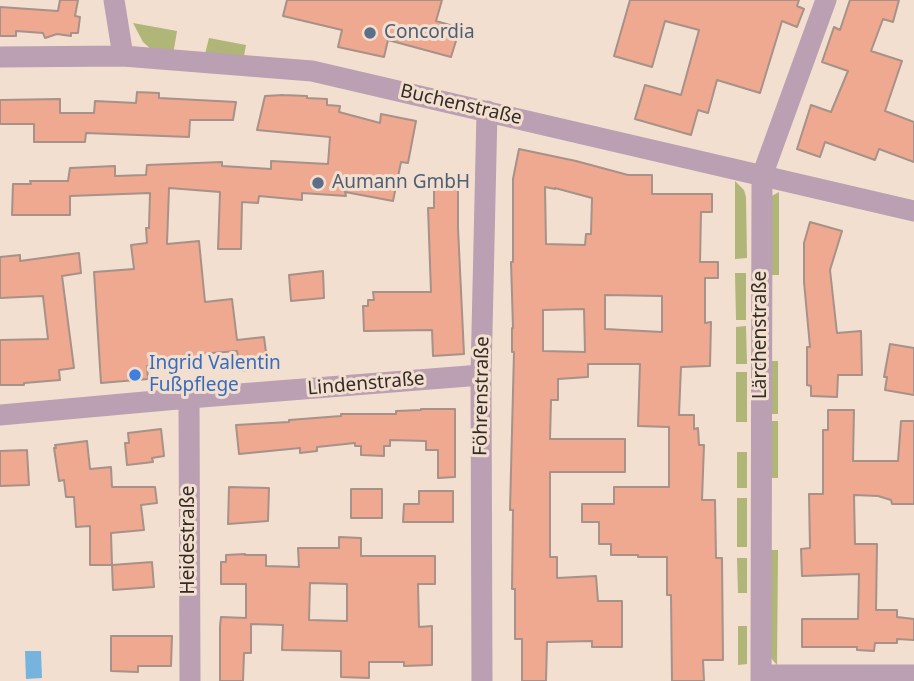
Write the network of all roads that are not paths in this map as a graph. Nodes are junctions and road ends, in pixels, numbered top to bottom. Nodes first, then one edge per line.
1 (114, 0) edge
2 (826, 0) edge
3 (123, 56) junction
4 (0, 57) edge
5 (487, 111) junction
6 (762, 176) junction
7 (914, 211) edge
8 (481, 375) junction
9 (189, 398) junction
10 (0, 415) edge
11 (914, 676) edge
12 (761, 678) edge
13 (190, 681) edge
14 (482, 681) edge

1 - 3 street
2 - 6 street, Lärchenstraße
3 - 4 street, Buchenstraße
3 - 5 street, Buchenstraße
5 - 6 street, Buchenstraße
5 - 8 street, Föhrenstraße
6 - 7 street, Buchenstraße
6 - 12 street, Lärchenstraße
8 - 9 street, Lindenstraße
8 - 14 street, Föhrenstraße
9 - 10 street, Lindenstraße
9 - 13 street, Heidestraße
11 - 12 street

